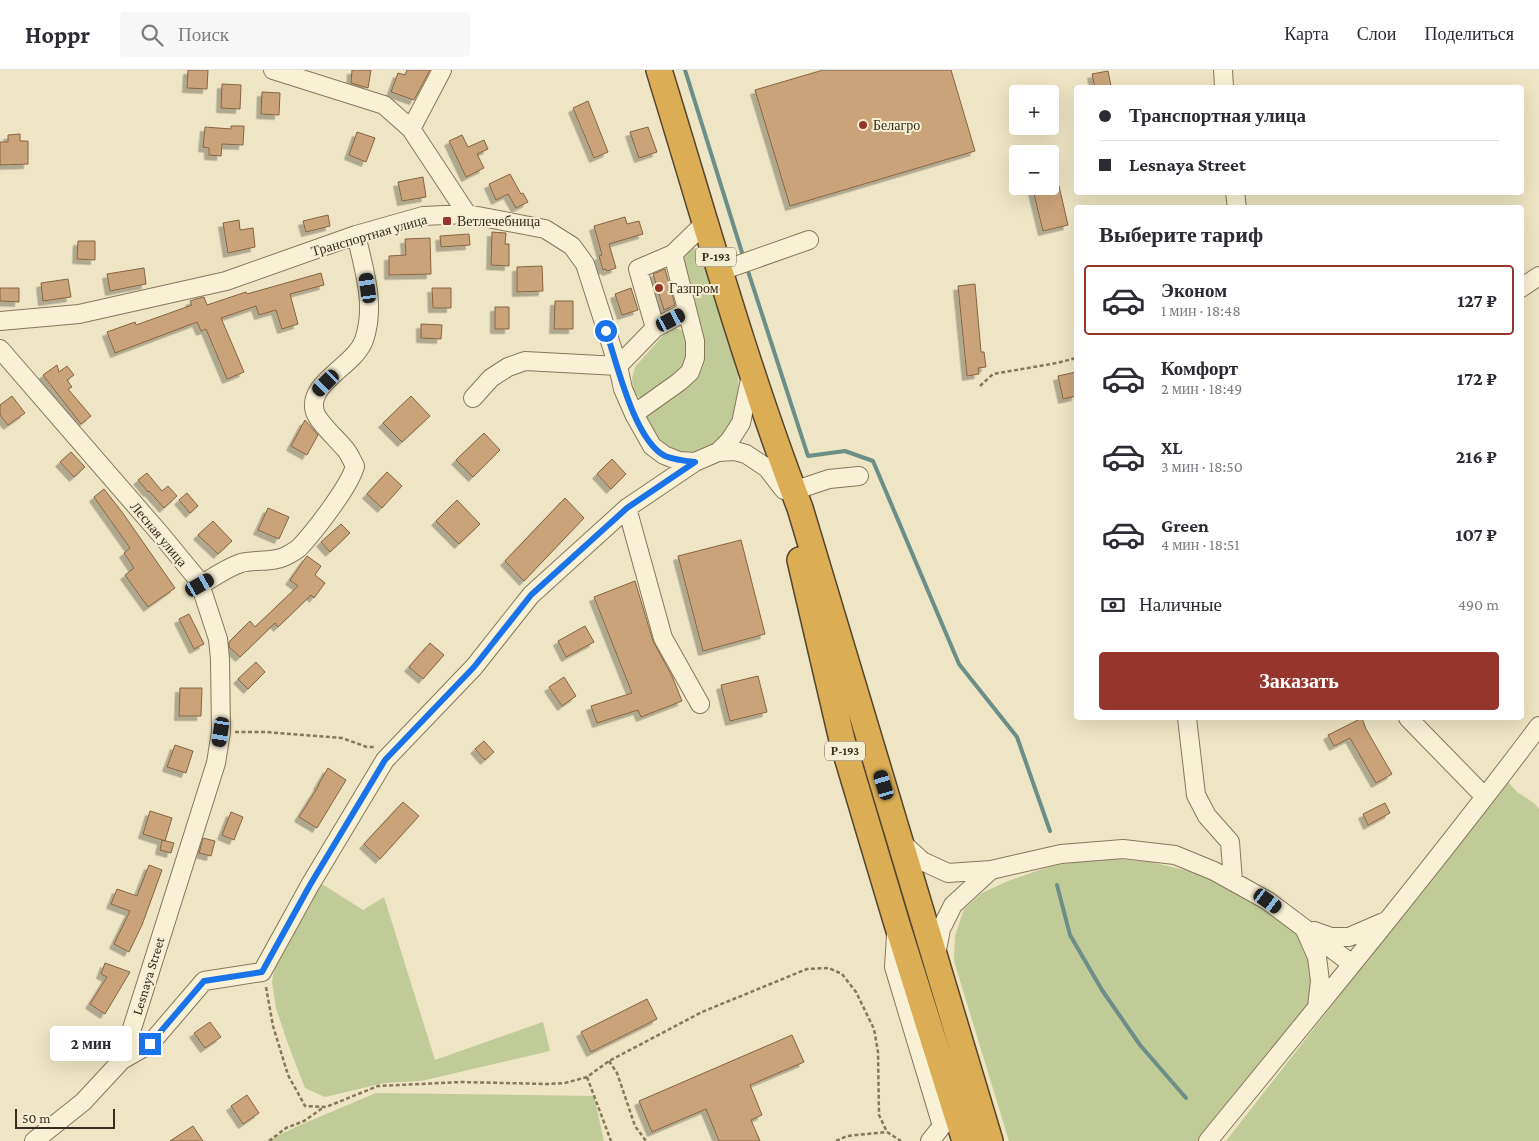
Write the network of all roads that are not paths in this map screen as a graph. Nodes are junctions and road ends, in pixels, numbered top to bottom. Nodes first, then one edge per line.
1 (273, 70) edge
2 (442, 70) edge
3 (660, 70) edge
4 (1223, 70) edge
5 (1224, 85) edge
6 (411, 128) junction
7 (467, 214) junction
8 (706, 222) junction
9 (356, 235) junction
10 (809, 240) dead end
11 (673, 254) junction
12 (721, 271) junction
13 (1539, 276) edge
14 (1524, 286) edge
15 (687, 312) junction
16 (0, 321) edge
17 (655, 328) junction
18 (3, 357) edge
19 (618, 366) junction
20 (752, 372) junction
21 (473, 398) dead end
22 (634, 414) junction
23 (718, 452) junction
24 (695, 462) junction
25 (859, 476) dead end
26 (789, 491) junction
27 (627, 508) junction
28 (200, 585) junction
29 (700, 704) dead end
30 (1187, 720) edge
31 (1410, 720) edge
32 (1539, 726) edge
33 (1485, 797) junction
34 (900, 841) junction
35 (991, 870) junction
36 (1233, 881) junction
37 (1388, 920) junction
38 (897, 924) junction
39 (1304, 927) junction
40 (935, 961) junction
41 (1352, 964) junction
42 (1317, 1007) junction
43 (122, 1060) junction
44 (51, 1134) edge
45 (34, 1141) edge
46 (930, 1141) edge
47 (965, 1141) edge
48 (990, 1141) edge
49 (1208, 1141) edge

1 - 6 street
2 - 6 street
3 - 8 highway, Р-193
4 - 5 street
6 - 7 street
7 - 9 street, Транспортная улица
7 - 19 street, Транспортная улица
8 - 11 street
8 - 12 highway, Р-193
9 - 16 street, Транспортная улица
9 - 28 street
10 - 12 street
11 - 15 street
11 - 17 street
12 - 20 highway, Р-193
13 - 14 street
15 - 17 street
15 - 22 street
17 - 19 street
18 - 28 street, Лесная улица
19 - 21 street
19 - 22 street, Транспортная улица
20 - 23 street
20 - 26 highway, Р-193
22 - 24 street, Транспортная улица
23 - 24 street
23 - 26 street
24 - 27 street
25 - 26 street
26 - 34 highway, Р-193
26 - 38 highway, Р-193
27 - 29 street
27 - 43 street
28 - 43 street, Лесная улица
30 - 36 street
31 - 33 street
32 - 33 street
33 - 37 street
34 - 35 street
34 - 40 highway, Р-193
35 - 36 street
35 - 40 street
36 - 39 street
37 - 39 street
37 - 41 street
38 - 46 street
38 - 47 highway, Р-193
39 - 41 street
39 - 42 street
40 - 48 highway, Р-193
41 - 42 street
42 - 49 street
43 - 44 street
44 - 45 street

